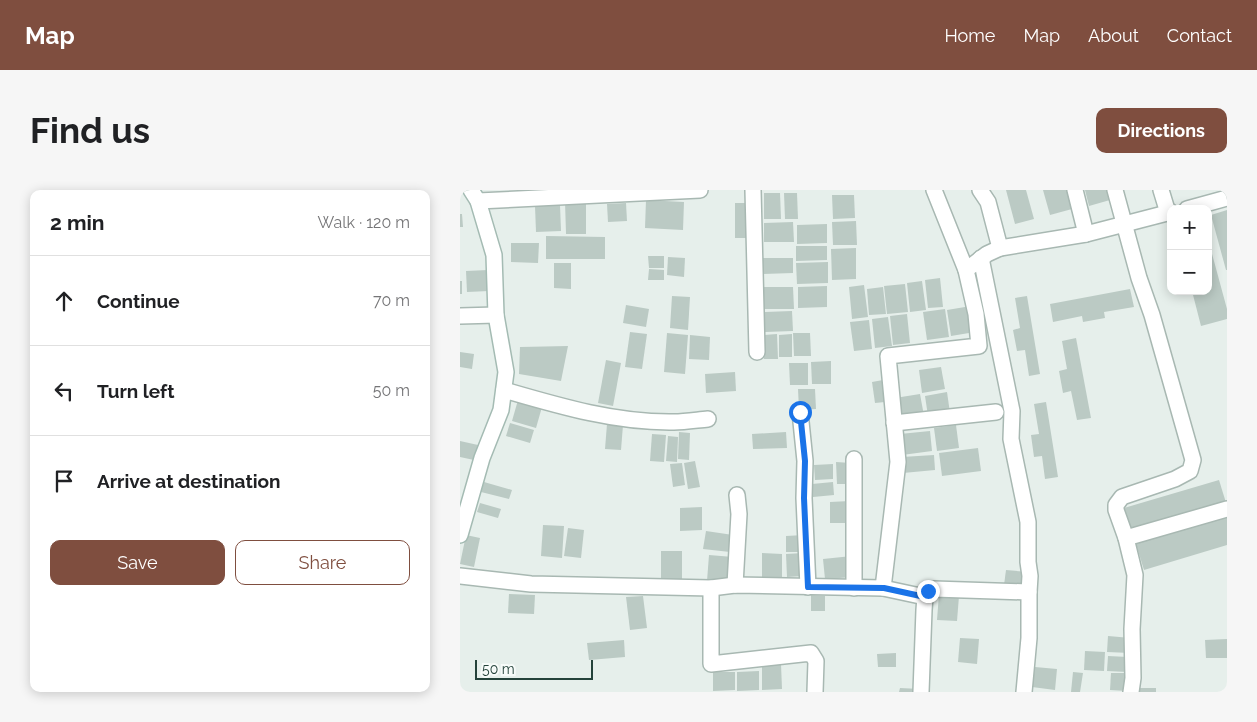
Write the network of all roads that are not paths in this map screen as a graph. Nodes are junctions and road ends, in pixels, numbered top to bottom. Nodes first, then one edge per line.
1 (700, 190) edge
2 (753, 190) edge
3 (934, 190) edge
4 (980, 190) edge
5 (1075, 190) edge
6 (1115, 190) edge
7 (1161, 190) edge
8 (474, 195) edge
9 (1210, 196) edge
10 (1227, 198) edge
11 (1194, 205) edge
12 (1167, 207) edge
13 (1167, 214) edge
14 (1125, 225) junction
15 (1086, 234) junction
16 (1000, 248) junction
17 (981, 258) junction
18 (966, 270) junction
19 (496, 315) junction
20 (460, 316) edge
21 (758, 352) dead end
22 (504, 390) junction
23 (800, 412) dead end
24 (996, 412) dead end
25 (708, 419) dead end
26 (894, 423) junction
27 (854, 459) dead end
28 (737, 495) dead end
29 (1227, 509) edge
30 (460, 535) edge
31 (1126, 538) junction
32 (460, 576) edge
33 (735, 585) junction
34 (808, 587) junction
35 (711, 588) junction
36 (854, 588) junction
37 (884, 588) junction
38 (1029, 592) junction
39 (925, 597) junction
40 (815, 692) edge
41 (922, 692) edge
42 (1024, 692) edge
43 (1131, 692) edge

1 - 8 street
2 - 21 street
3 - 18 street
4 - 16 street
5 - 15 street
6 - 14 street
7 - 12 street
8 - 19 street
9 - 10 street
9 - 11 street
13 - 14 street
14 - 15 street
14 - 31 street
15 - 16 street
16 - 17 street
17 - 18 street
17 - 38 street
18 - 26 street
19 - 20 street
19 - 22 street
22 - 25 street
22 - 30 street
23 - 34 street
24 - 26 street
26 - 37 street
27 - 36 street
28 - 33 street
29 - 31 street
31 - 43 street
32 - 35 street
33 - 34 street
33 - 35 street
34 - 36 street
35 - 40 street
36 - 37 street
37 - 39 street
38 - 39 street
38 - 42 street
39 - 41 street

